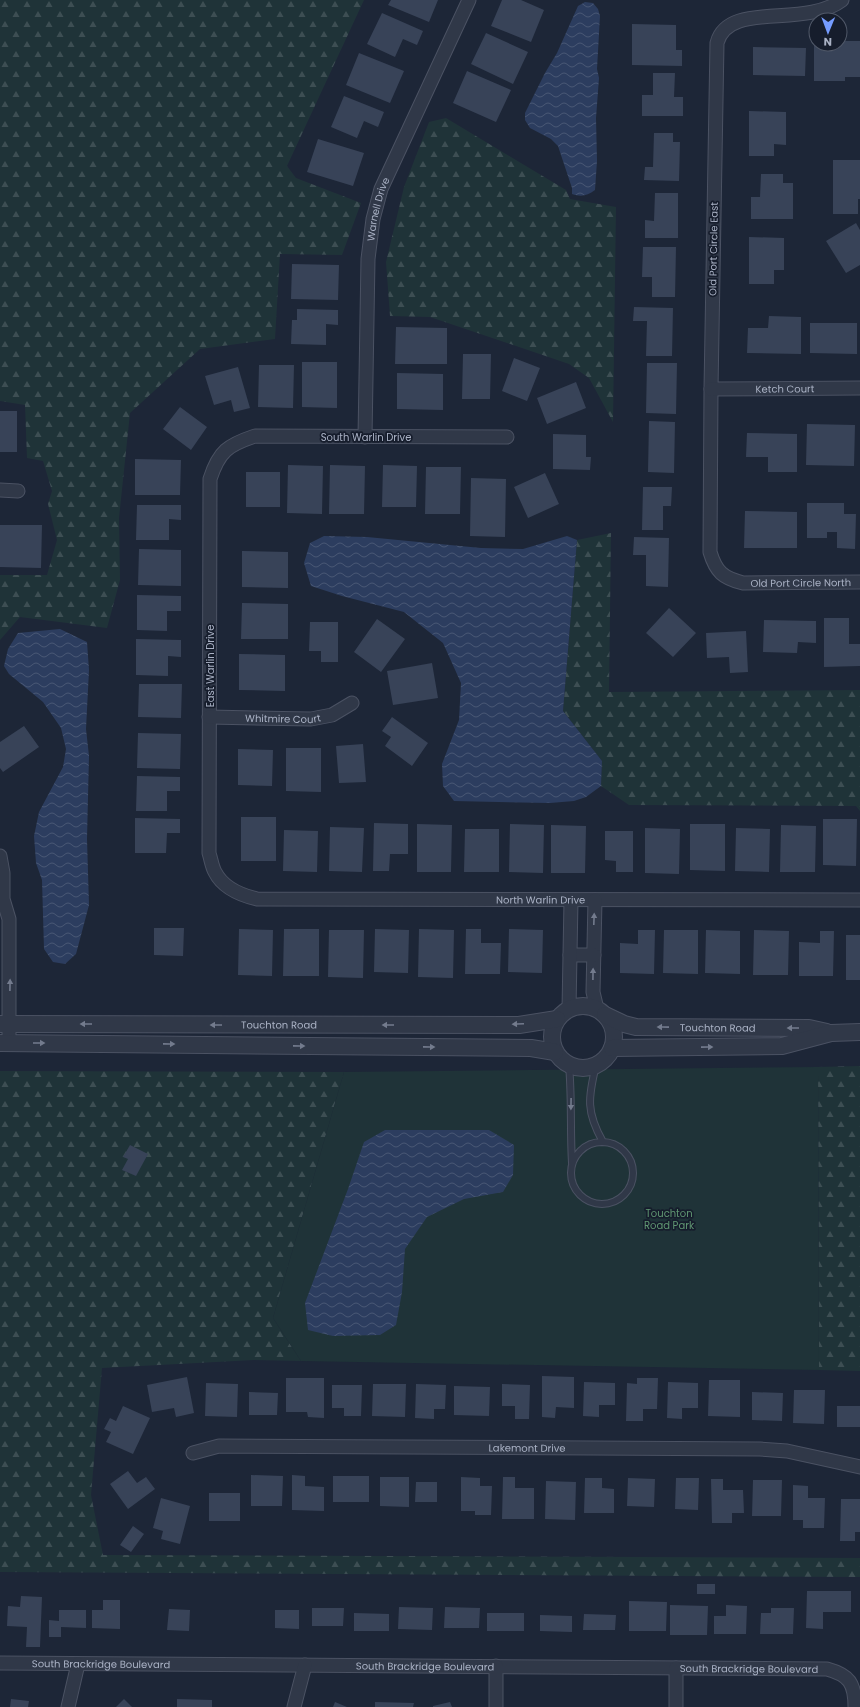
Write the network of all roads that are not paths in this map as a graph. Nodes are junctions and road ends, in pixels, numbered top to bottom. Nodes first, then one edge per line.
1 (470, 0) edge
2 (842, 0) edge
3 (860, 388) edge
4 (711, 389) junction
5 (365, 437) junction
6 (507, 437) dead end
7 (227, 448) joint
8 (0, 490) edge
9 (18, 491) dead end
10 (860, 582) edge
11 (743, 583) joint
12 (352, 703) dead end
13 (210, 717) junction
14 (0, 856) edge
15 (224, 884) joint
16 (571, 900) junction
17 (595, 900) junction
18 (860, 900) edge
19 (2, 902) edge
20 (5, 951) edge
21 (570, 955) junction
22 (594, 955) junction
23 (569, 1009) junction
24 (601, 1012) junction
25 (557, 1019) junction
26 (5, 1024) edge
27 (860, 1032) edge
28 (831, 1033) junction
29 (5, 1043) edge
30 (612, 1048) junction
31 (555, 1052) junction
32 (570, 1065) junction
33 (596, 1065) junction
34 (603, 1142) junction
35 (572, 1164) junction
36 (193, 1453) dead end
37 (860, 1467) edge
38 (0, 1663) edge
39 (78, 1664) junction
40 (305, 1665) junction
41 (496, 1666) junction
42 (676, 1668) junction
43 (68, 1707) edge
44 (294, 1707) edge
45 (496, 1707) edge
46 (676, 1707) edge
47 (855, 1707) edge

1 - 5 street, Warnell Drive
2 - 4 street, Old Port Circle East
3 - 4 street, Ketch Court
4 - 11 street, Old Port Circle East
5 - 6 street, South Warlin Drive
5 - 7 street, South Warlin Drive
7 - 13 street, East Warlin Drive
8 - 9 street
10 - 11 street, Old Port Circle North
12 - 13 street, Whitmire Court
13 - 15 street, East Warlin Drive
14 - 19 street
15 - 16 street, North Warlin Drive
16 - 17 street, North Warlin Drive
16 - 21 street
17 - 18 street, North Warlin Drive
22 -> 17 street
19 - 20 street
26 -> 20 street
21 - 22 street
21 - 23 street
24 -> 22 street
23 - 24 street, Touchton Road
23 - 25 street
28 -> 24 street, Touchton Road
24 - 30 street
25 -> 26 street, Touchton Road
25 - 31 street
26 - 29 street
27 - 28 street, Touchton Road
30 -> 28 street, Touchton Road
29 -> 31 street, Touchton Road
30 - 33 street
31 - 32 street
32 - 33 street
32 -> 35 lane
33 - 34 lane
34 - 35 lane
34 - 35 lane
36 - 37 street, Lakemont Drive
38 - 39 street, South Brackridge Boulevard
39 - 40 street, South Brackridge Boulevard
39 - 43 street
40 - 41 street, South Brackridge Boulevard
40 - 44 street
41 - 42 street, South Brackridge Boulevard
41 - 45 street
42 - 46 street
42 - 47 street, South Brackridge Boulevard

